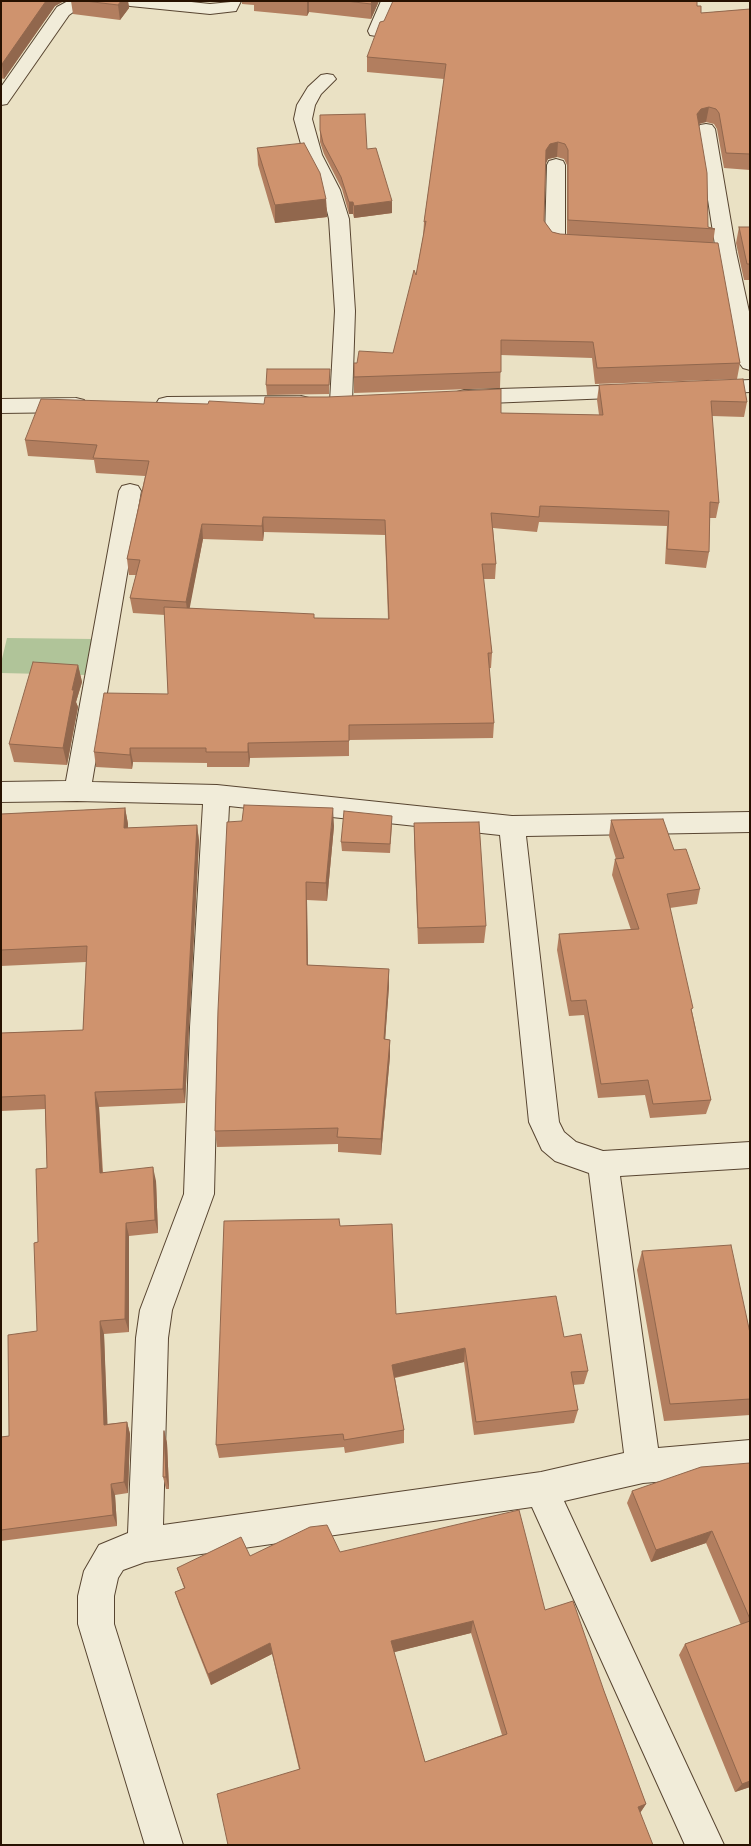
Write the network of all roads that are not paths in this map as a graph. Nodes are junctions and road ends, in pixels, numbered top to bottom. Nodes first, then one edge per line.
1 (81, 1) edge
2 (130, 1) edge
3 (232, 1) edge
4 (389, 1) edge
5 (376, 31) edge
6 (327, 79) dead end
7 (1, 100) edge
8 (706, 129) dead end
9 (556, 165) dead end
10 (602, 245) edge
11 (669, 249) edge
12 (726, 252) junction
13 (750, 364) edge
14 (750, 386) edge
15 (690, 389) edge
16 (660, 390) edge
17 (441, 398) edge
18 (149, 404) edge
19 (100, 405) edge
20 (1, 406) edge
21 (130, 491) dead end
22 (77, 791) junction
23 (1, 792) edge
24 (217, 795) junction
25 (750, 822) edge
26 (512, 826) junction
27 (750, 1155) edge
28 (603, 1164) junction
29 (750, 1457) edge
30 (644, 1466) junction
31 (541, 1489) junction
32 (145, 1545) junction
33 (164, 1845) edge
34 (705, 1845) edge

1 - 7 street
2 - 3 street
4 - 5 street
6 - 18 street
8 - 12 street
9 - 10 street
11 - 12 street
12 - 13 street
14 - 15 street
16 - 17 street
19 - 20 street
21 - 22 street
22 - 23 street
22 - 24 street
24 - 26 street
24 - 32 street
25 - 26 street
26 - 28 street
27 - 28 street
28 - 30 street
29 - 30 street
30 - 31 street
31 - 32 street
31 - 34 street
32 - 33 street

